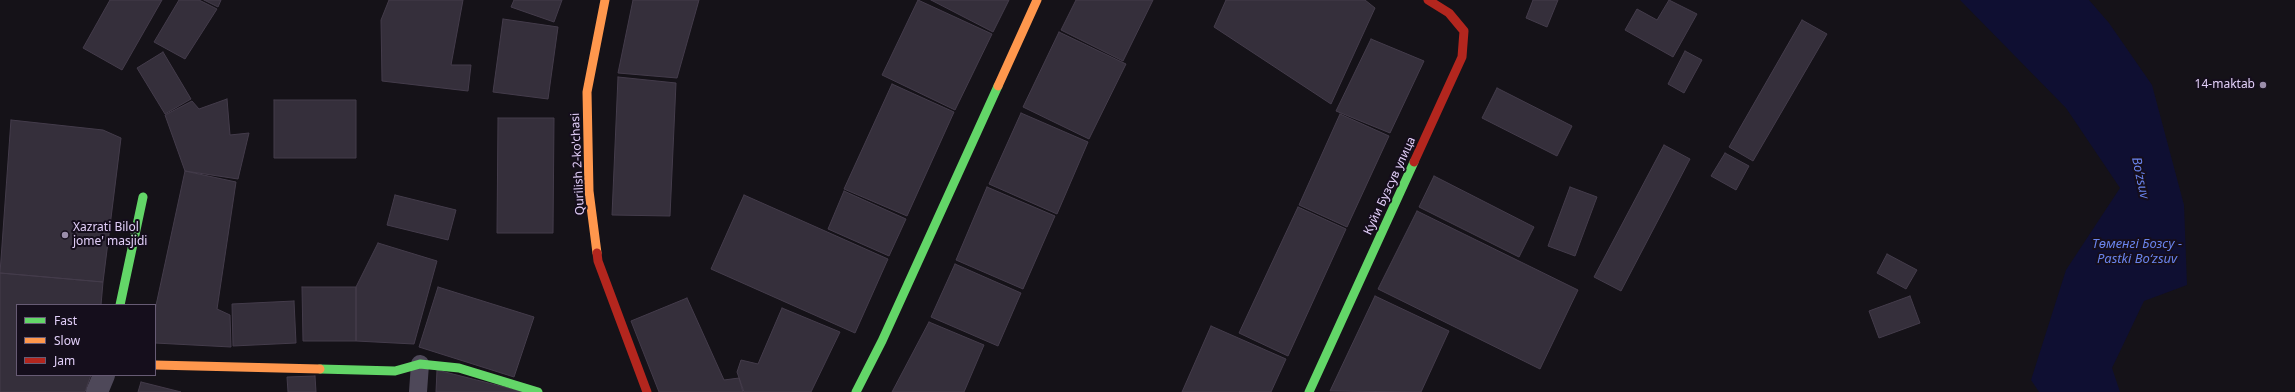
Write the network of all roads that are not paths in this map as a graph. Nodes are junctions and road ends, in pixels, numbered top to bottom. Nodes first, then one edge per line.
1 (605, 0) edge
2 (1037, 0) edge
3 (1428, 0) edge
4 (143, 197) dead end
5 (120, 304) edge
6 (420, 364) junction
7 (156, 365) edge
8 (104, 376) edge
9 (97, 392) edge
10 (418, 392) edge
11 (538, 392) edge
12 (647, 392) edge
13 (856, 392) edge
14 (1309, 392) edge

1 - 12 street, Qurilish 2-ko'chasi
2 - 13 street
3 - 14 street, Куйи Бузсув улица
4 - 5 street
6 - 7 street
6 - 10 lane
6 - 11 street
8 - 9 street

